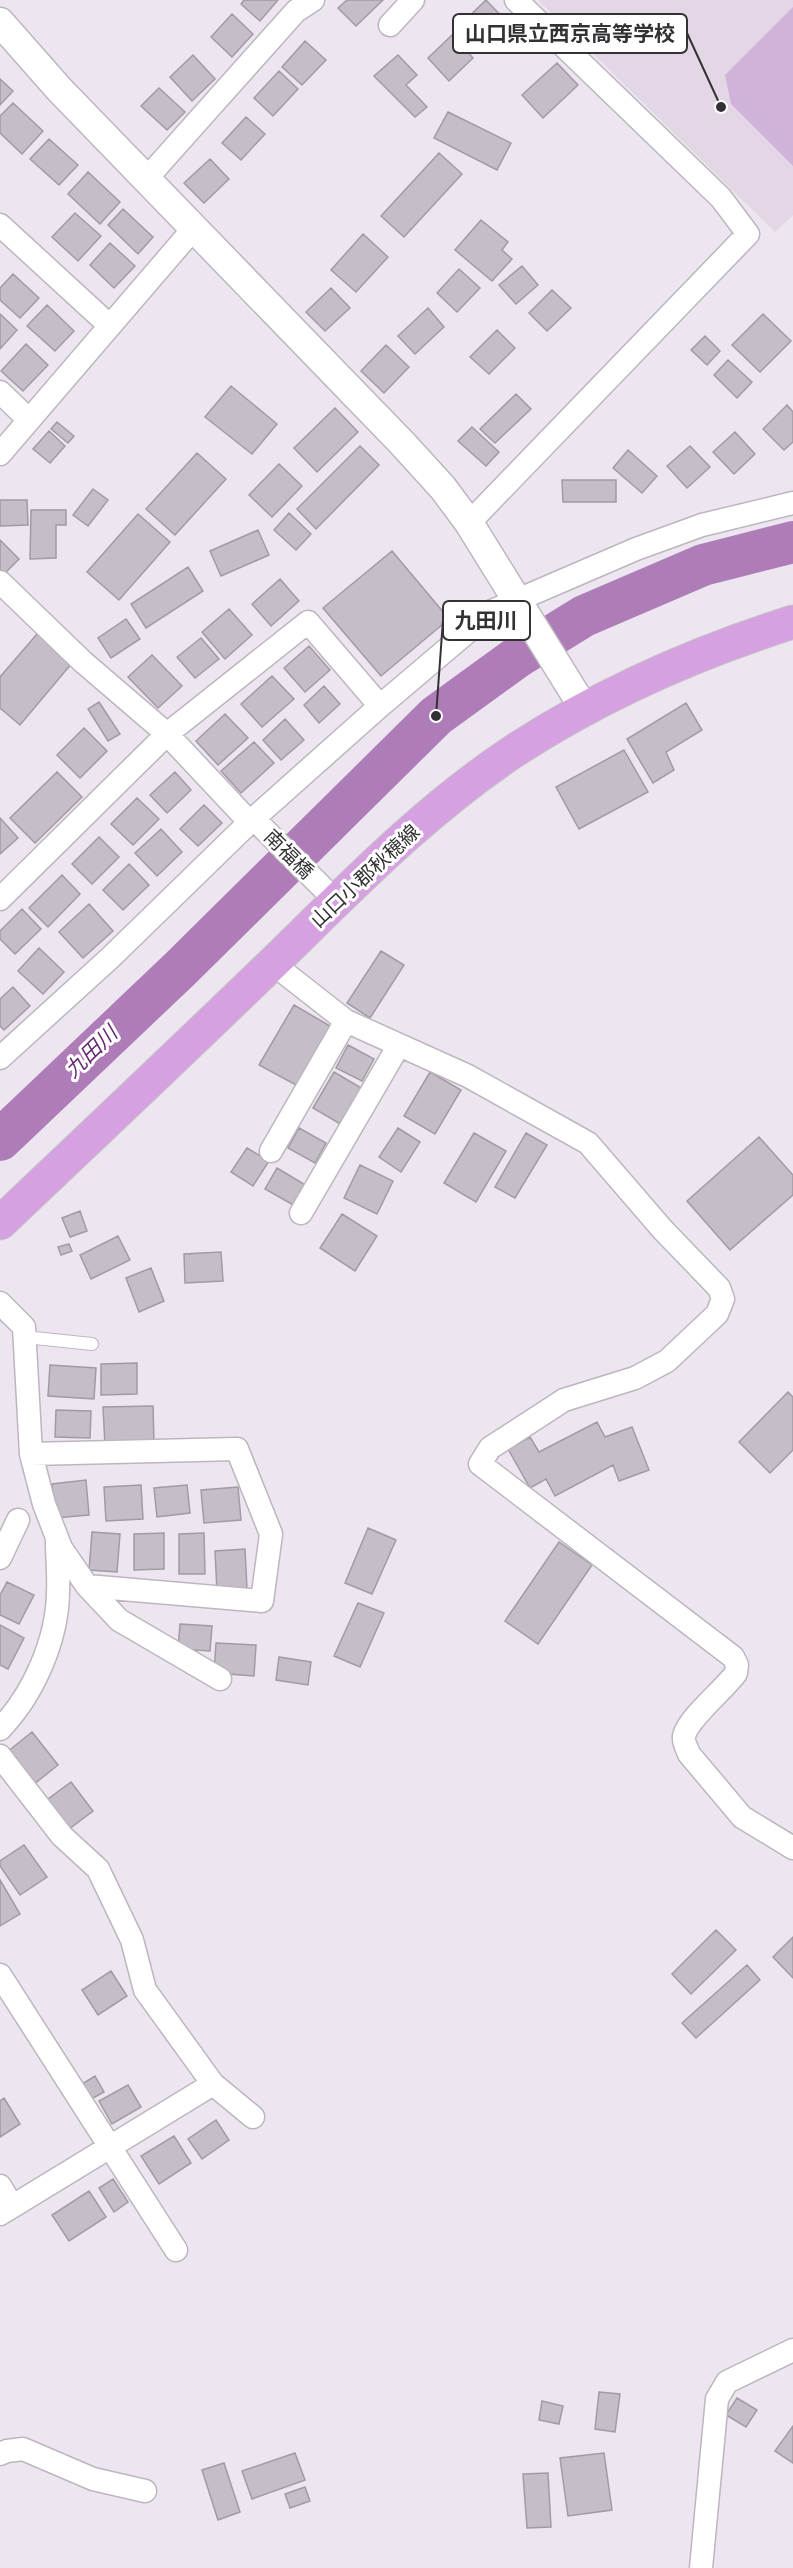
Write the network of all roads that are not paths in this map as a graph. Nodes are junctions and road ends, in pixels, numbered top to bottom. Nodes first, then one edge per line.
1 (313, 0) edge
2 (413, 0) edge
3 (516, 0) edge
4 (0, 22) edge
5 (390, 25) dead end
6 (147, 178) junction
7 (0, 225) edge
8 (194, 228) junction
9 (110, 326) junction
10 (0, 393) edge
11 (28, 419) junction
12 (0, 454) edge
13 (793, 503) edge
14 (469, 523) junction
15 (0, 582) edge
16 (519, 602) junction
17 (793, 622) edge
18 (380, 706) junction
19 (585, 710) junction
20 (167, 734) junction
21 (256, 823) junction
22 (326, 892) junction
23 (0, 899) edge
24 (272, 963) junction
25 (346, 1021) junction
26 (399, 1045) junction
27 (0, 1058) edge
28 (271, 1151) dead end
29 (300, 1212) dead end
30 (0, 1223) edge
31 (0, 1303) edge
32 (25, 1337) junction
33 (92, 1344) dead end
34 (31, 1455) junction
35 (18, 1520) dead end
36 (57, 1536) junction
37 (0, 1558) edge
38 (87, 1586) junction
39 (220, 1678) dead end
40 (0, 1729) edge
41 (0, 1756) edge
42 (793, 1848) edge
43 (0, 1975) edge
44 (213, 2084) junction
45 (253, 2117) dead end
46 (112, 2148) junction
47 (0, 2186) edge
48 (6, 2210) edge
49 (176, 2250) dead end
50 (793, 2350) edge
51 (0, 2454) edge
52 (145, 2491) dead end
53 (701, 2568) edge

1 - 6 street
2 - 5 street
3 - 14 street
4 - 6 street
6 - 8 street
7 - 9 street
8 - 9 street
8 - 14 street
9 - 11 street
10 - 11 street
11 - 12 street
13 - 16 street
14 - 16 street
15 - 20 street, 南福橋
16 - 18 street
16 - 19 street
17 - 19 main road, 山口小郡秋穂線
18 - 20 street
18 - 21 street
19 - 22 main road, 山口小郡秋穂線
20 - 21 street, 南福橋
20 - 23 street
21 - 22 street, 南福橋
21 - 27 street
22 - 24 main road, 山口小郡秋穂線
24 - 25 street
24 - 30 main road, 山口小郡秋穂線
25 - 26 street
25 - 28 street
26 - 29 street
26 - 42 street
31 - 32 street
32 - 33 lane
32 - 34 street
34 - 36 street
34 - 38 street
35 - 37 street
36 - 38 street
36 - 40 street
38 - 39 street
41 - 44 street
43 - 46 street
44 - 45 street
44 - 46 street
46 - 48 street
46 - 49 street
47 - 48 street
50 - 53 street
51 - 52 street

